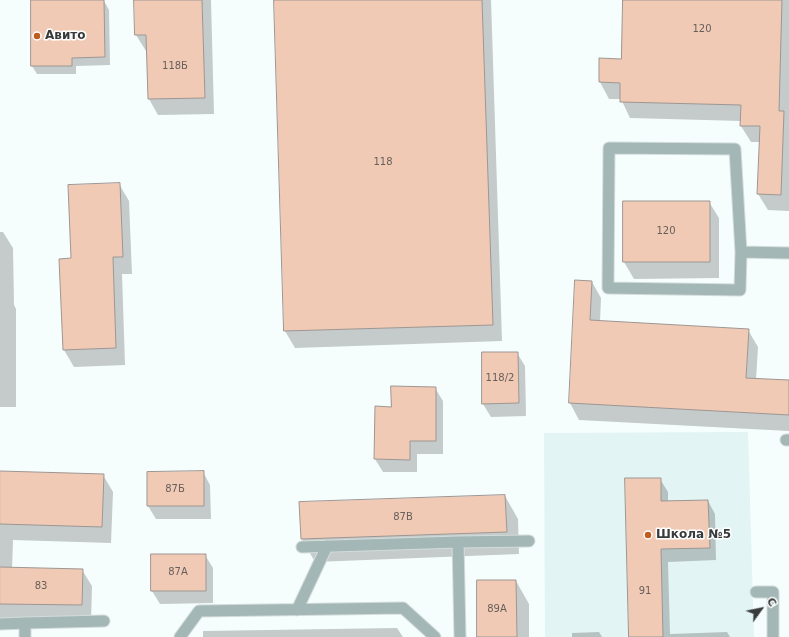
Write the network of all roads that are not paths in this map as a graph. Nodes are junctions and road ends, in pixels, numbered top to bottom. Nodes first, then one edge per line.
1 (741, 252) junction
2 (789, 253) edge
3 (529, 541) dead end
4 (458, 542) junction
5 (328, 546) junction
6 (302, 547) dead end
7 (756, 592) dead end
8 (297, 610) junction
9 (104, 621) dead end
10 (25, 623) junction
11 (0, 624) edge
12 (25, 637) edge
13 (180, 637) edge
14 (435, 637) edge
15 (460, 637) edge
16 (773, 637) edge

1 - 1 lane
1 - 2 lane
3 - 4 lane
4 - 5 lane
4 - 15 lane
5 - 6 lane
5 - 8 lane
7 - 16 lane
8 - 13 lane
8 - 14 lane
9 - 10 lane
10 - 11 lane
10 - 12 lane

